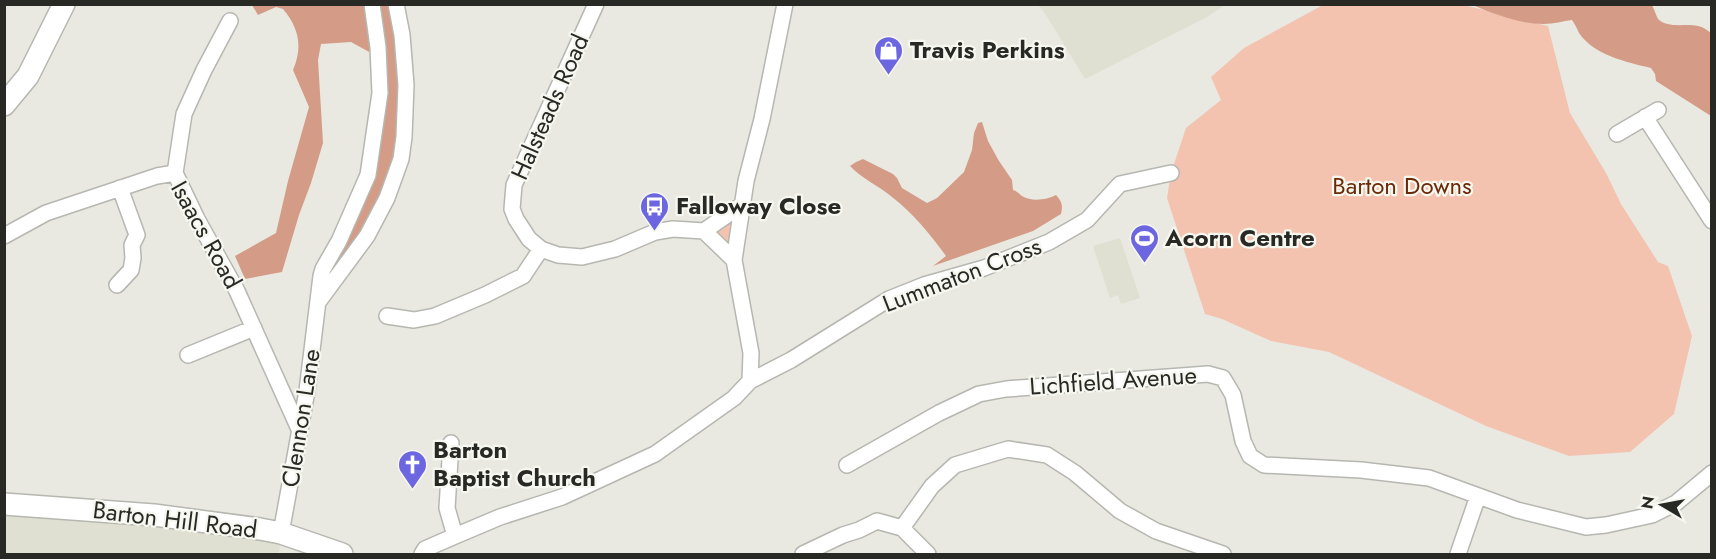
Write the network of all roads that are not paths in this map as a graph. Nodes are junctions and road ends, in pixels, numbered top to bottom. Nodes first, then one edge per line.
1 (64, 4) edge
2 (372, 4) edge
3 (396, 4) edge
4 (596, 4) edge
5 (785, 4) edge
6 (230, 21) dead end
7 (4, 105) edge
8 (1617, 134) dead end
9 (175, 173) junction
10 (1171, 173) dead end
11 (120, 188) junction
12 (743, 204) junction
13 (1712, 221) edge
14 (704, 231) junction
15 (4, 236) edge
16 (541, 249) junction
17 (734, 260) junction
18 (117, 285) dead end
19 (319, 301) junction
20 (387, 316) dead end
21 (254, 328) junction
22 (188, 355) dead end
23 (750, 381) junction
24 (299, 429) junction
25 (451, 444) dead end
26 (847, 465) dead end
27 (1712, 473) edge
28 (1478, 496) junction
29 (4, 504) edge
30 (902, 528) junction
31 (281, 533) junction
32 (455, 536) junction
33 (342, 555) edge
34 (422, 555) edge
35 (803, 555) edge
36 (928, 555) edge
37 (1222, 555) edge
38 (1458, 555) edge

1 - 7 street
2 - 19 street, Clennon Lane
3 - 19 street, Clennon Lane
4 - 16 street, Halsteads Road
5 - 12 street
6 - 9 street
8 - 13 street
9 - 11 street, Isaacs Road
9 - 21 street, Isaacs Road
10 - 23 street, Lummaton Cross
11 - 15 street, Isaacs Road
11 - 18 street
12 - 14 street
12 - 17 street
14 - 16 street
14 - 17 street
16 - 20 street
17 - 23 street
19 - 24 street, Clennon Lane
21 - 22 street
21 - 24 street, Isaacs Road
23 - 32 street, Lummaton Cross
24 - 31 street, Clennon Lane
25 - 32 street
26 - 28 street, Lichfield Avenue
27 - 28 street, Lichfield Avenue
28 - 38 street
29 - 31 street, Barton Hill Road
30 - 35 street
30 - 36 street
30 - 37 street
31 - 33 street, Barton Hill Road
32 - 34 street, Lummaton Cross

